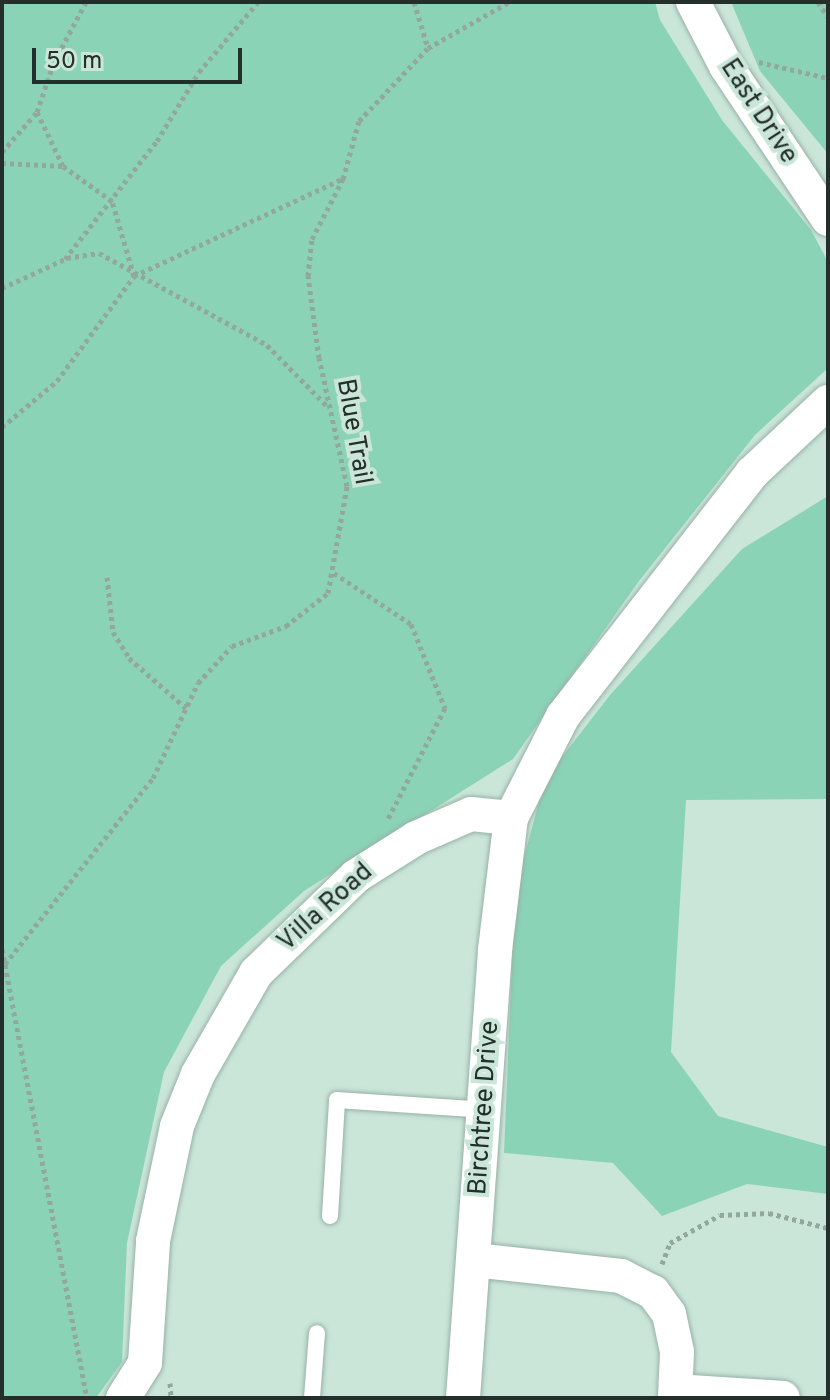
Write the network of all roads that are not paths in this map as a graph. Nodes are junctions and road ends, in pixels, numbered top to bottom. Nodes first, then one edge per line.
1 (693, 2) edge
2 (828, 219) edge
3 (828, 402) edge
4 (511, 818) junction
5 (487, 1110) junction
6 (330, 1216) dead end
7 (474, 1260) junction
8 (317, 1333) dead end
9 (675, 1394) edge
10 (123, 1398) edge
11 (312, 1398) edge
12 (463, 1398) edge
13 (783, 1398) edge

1 - 2 street, East Drive
3 - 4 street
4 - 5 street, Birchtree Drive
4 - 10 street, Villa Road
5 - 6 lane
5 - 7 street, Birchtree Drive
7 - 9 street
7 - 12 street, Birchtree Drive
8 - 11 lane
9 - 13 street

